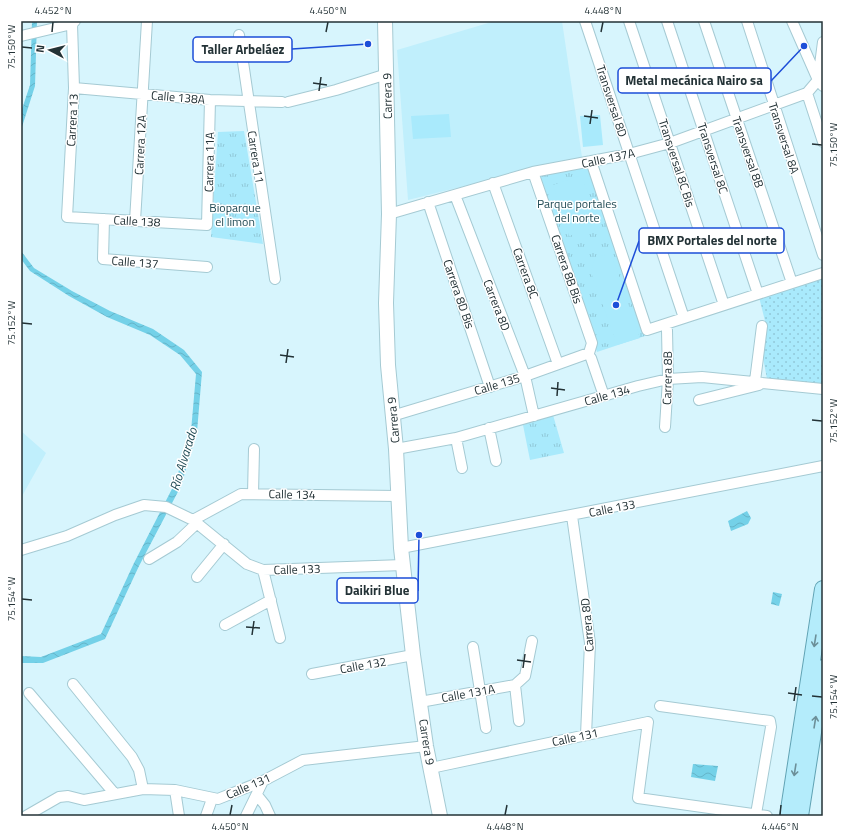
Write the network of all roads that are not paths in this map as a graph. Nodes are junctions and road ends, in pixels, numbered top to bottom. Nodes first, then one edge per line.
1 (146, 21) edge
2 (385, 21) edge
3 (585, 21) edge
4 (629, 21) edge
5 (667, 21) edge
6 (704, 21) edge
7 (747, 21) edge
8 (792, 21) edge
9 (74, 22) edge
10 (239, 35) dead end
11 (22, 36) edge
12 (823, 42) edge
13 (387, 74) junction
14 (821, 83) edge
15 (74, 88) junction
16 (807, 93) junction
17 (142, 94) junction
18 (210, 100) junction
19 (248, 101) junction
20 (773, 104) junction
21 (737, 118) junction
22 (704, 131) junction
23 (823, 142) edge
24 (670, 143) junction
25 (629, 154) junction
26 (591, 161) junction
27 (533, 172) junction
28 (493, 183) junction
29 (456, 195) junction
30 (428, 202) junction
31 (389, 214) junction
32 (67, 217) joint
33 (104, 219) junction
34 (135, 221) junction
35 (207, 225) joint
36 (823, 255) edge
37 (207, 267) dead end
38 (823, 273) edge
39 (274, 279) dead end
40 (792, 283) junction
41 (758, 294) junction
42 (724, 305) junction
43 (684, 318) junction
44 (762, 326) dead end
45 (667, 330) dead end
46 (592, 343) joint
47 (591, 358) dead end
48 (558, 364) junction
49 (524, 376) junction
50 (668, 379) junction
51 (760, 382) junction
52 (490, 387) junction
53 (823, 389) edge
54 (604, 396) junction
55 (699, 400) dead end
56 (392, 416) junction
57 (534, 416) junction
58 (665, 427) dead end
59 (489, 428) junction
60 (456, 438) junction
61 (254, 449) dead end
62 (396, 449) junction
63 (496, 460) dead end
64 (823, 466) edge
65 (462, 468) dead end
66 (253, 494) junction
67 (398, 496) junction
68 (572, 516) junction
69 (194, 522) junction
70 (224, 544) junction
71 (401, 548) junction
72 (21, 550) edge
73 (149, 559) dead end
74 (404, 565) junction
75 (263, 570) junction
76 (197, 577) dead end
77 (823, 589) edge
78 (271, 600) junction
79 (225, 625) dead end
80 (280, 638) dead end
81 (532, 641) dead end
82 (473, 647) dead end
83 (413, 656) junction
84 (823, 668) edge
85 (312, 674) dead end
86 (73, 684) dead end
87 (515, 685) junction
88 (480, 691) junction
89 (29, 693) dead end
90 (420, 702) junction
91 (660, 706) dead end
92 (519, 721) dead end
93 (486, 728) dead end
94 (586, 735) junction
95 (426, 746) junction
96 (431, 768) junction
97 (263, 781) junction
98 (142, 789) junction
99 (175, 790) junction
100 (114, 793) junction
101 (257, 795) junction
102 (212, 799) junction
103 (756, 814) junction
104 (26, 816) edge
105 (179, 816) edge
106 (206, 816) edge
107 (246, 816) edge
108 (270, 816) edge
109 (440, 816) edge
110 (768, 816) edge
111 (788, 816) edge
112 (800, 816) edge

1 - 17 street, Carrera 12A
2 - 13 street, Carrera 9
3 - 25 street, Transversal 8D
4 - 24 street, Transversal 8C Bis
5 - 22 street, Transversal 8C
6 - 21 street, Transversal 8B
7 - 20 street, Transversal 8A
8 - 14 street
9 - 11 street
9 - 15 street, Carrera 13
10 - 19 street, Carrera 11
12 - 14 street
13 - 19 street, Calle 138A
13 - 31 street, Carrera 9
14 - 16 street
15 - 17 street, Calle 138A
15 - 32 street, Carrera 13
16 - 20 street, Calle 137A
16 - 23 street
17 - 18 street, Calle 138A
17 - 34 street, Carrera 12A
18 - 19 street, Calle 138A
18 - 35 street, Carrera 11A
19 - 39 street, Carrera 11
20 - 21 street, Calle 137A
20 - 36 street, Transversal 8A
21 - 22 street, Calle 137A
21 - 40 street, Transversal 8B
22 - 24 street, Calle 137A
22 - 41 street, Transversal 8C
24 - 25 street, Calle 137A
24 - 42 street, Transversal 8C Bis
25 - 26 street, Calle 137A
25 - 43 street, Transversal 8D
26 - 27 street, Calle 137A
26 - 43 street
27 - 28 street, Calle 137A
27 - 46 street, Carrera 8B Bis
28 - 29 street, Calle 137A
28 - 48 street, Carrera 8C
29 - 30 street, Calle 137A
29 - 49 street, Carrera 8D
30 - 31 street, Calle 137A
30 - 52 street, Carrera 8D Bis
31 - 56 street, Carrera 9
32 - 33 street, Calle 138
33 - 34 street, Calle 138
33 - 37 street, Calle 137
34 - 35 street, Calle 138
38 - 40 street
40 - 41 street
41 - 42 street
42 - 43 street
44 - 51 street
45 - 50 street, Carrera 8B
46 - 48 street, Calle 135
47 - 54 street
48 - 49 street, Calle 135
49 - 52 street, Calle 135
49 - 57 street, Carrera 8D
50 - 51 street, Calle 134
50 - 54 street, Calle 134
50 - 58 street, Carrera 8B
51 - 53 street, Calle 134
51 - 55 street
52 - 56 street, Calle 135
54 - 57 street, Calle 134
56 - 62 street, Carrera 9
57 - 59 street, Calle 134
59 - 60 street, Calle 134
59 - 63 street
60 - 62 street, Calle 134
60 - 65 street
61 - 66 street
62 - 67 street, Carrera 9
64 - 68 street, Calle 133
66 - 67 street, Calle 134
66 - 69 street, Calle 134
67 - 71 street, Carrera 9
68 - 71 street, Calle 133
68 - 94 street, Carrera 8D
69 - 70 street
69 - 72 street
69 - 73 street
70 - 75 street
70 - 76 street
71 - 74 street, Carrera 9
74 - 75 street, Calle 133
74 - 83 street, Carrera 9
75 - 78 street
77 -> 111 main road
78 - 79 street
78 - 80 street
81 - 87 street
82 - 88 street
83 - 85 street, Calle 132
83 - 90 street, Carrera 9
112 -> 84 main road
86 - 98 street
87 - 88 street, Calle 131A
87 - 92 street
88 - 90 street, Calle 131A
88 - 93 street
89 - 100 street
90 - 95 street, Carrera 9
91 - 103 street
94 - 96 street, Calle 131
94 - 103 street, Calle 131
95 - 96 street, Carrera 9
95 - 97 street, Calle 131
96 - 109 street, Carrera 9
97 - 101 street
97 - 102 street, Calle 131
98 - 99 street, Calle 131
98 - 100 street, Calle 131
99 - 102 street, Calle 131
99 - 105 street
100 - 104 street, Calle 131
101 - 107 street
101 - 108 street
102 - 106 street
103 - 110 street

